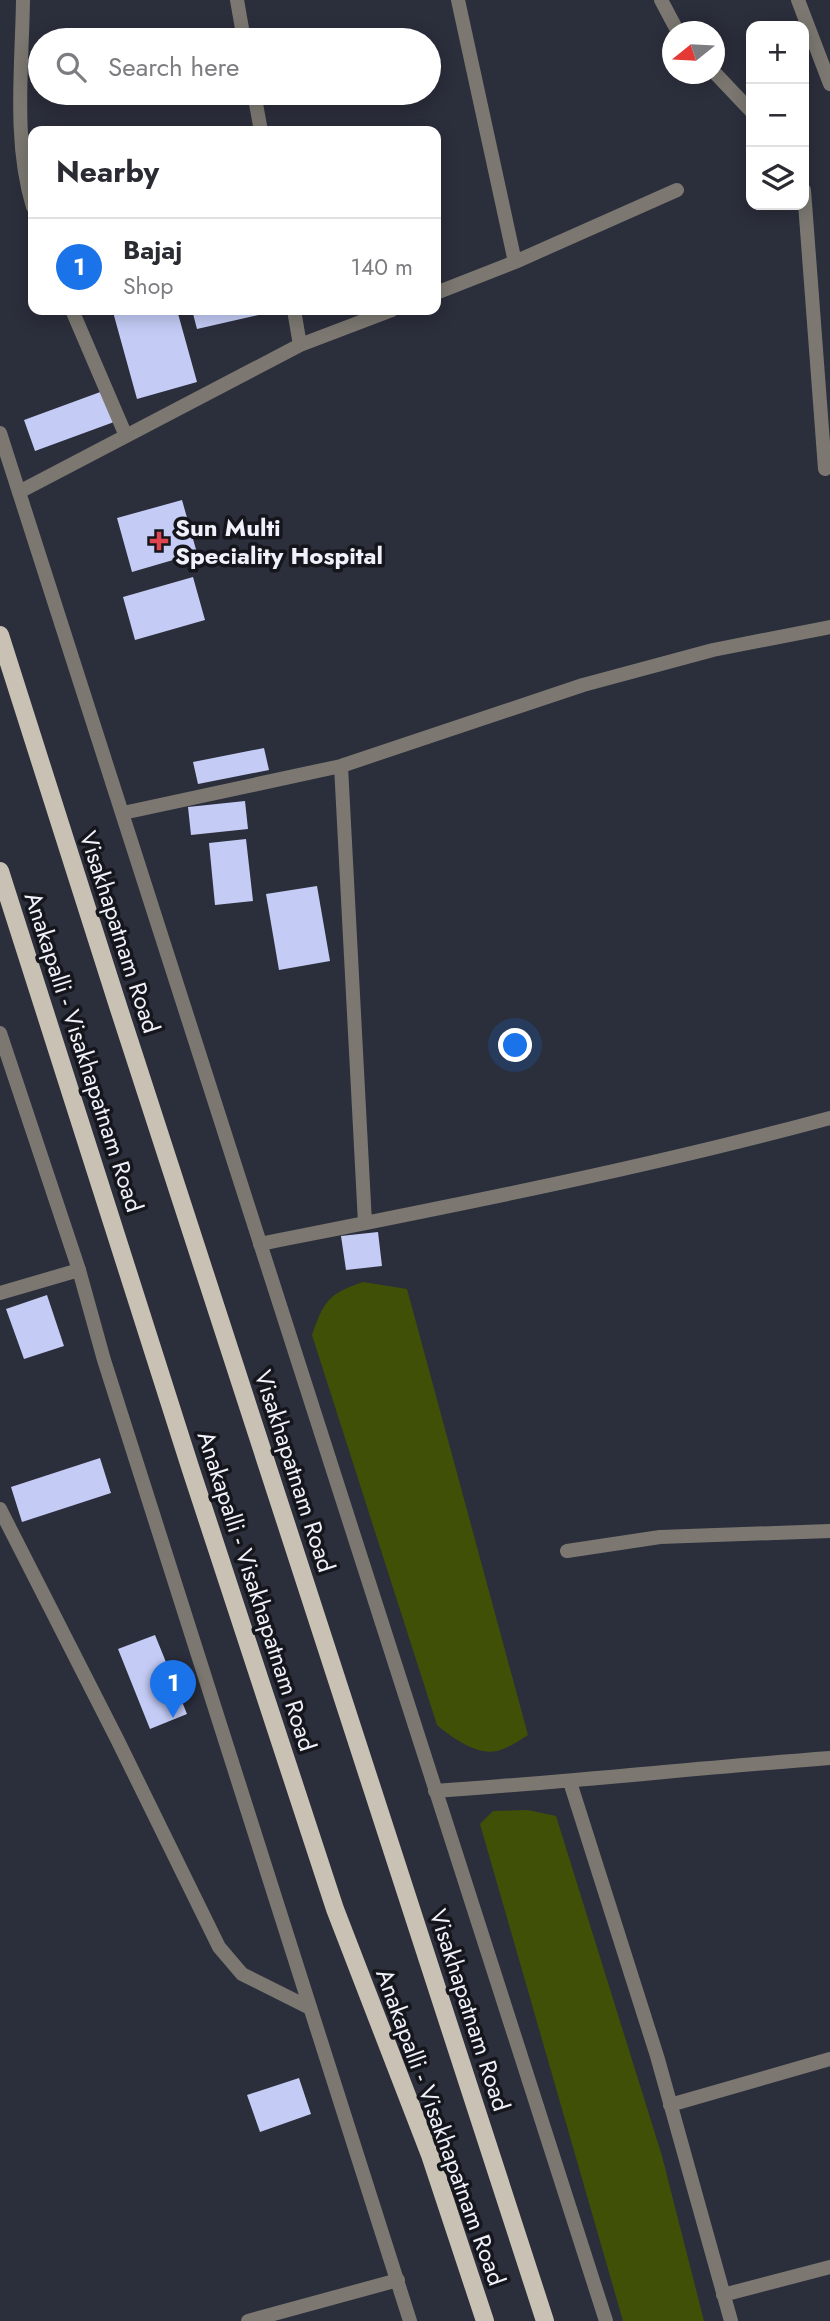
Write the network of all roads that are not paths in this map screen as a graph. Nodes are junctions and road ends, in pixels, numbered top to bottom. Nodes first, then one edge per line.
1 (23, 0) edge
2 (237, 0) edge
3 (458, 0) edge
4 (661, 0) edge
5 (797, 0) edge
6 (672, 21) edge
7 (242, 28) edge
8 (725, 83) edge
9 (830, 84) edge
10 (256, 105) edge
11 (746, 106) edge
12 (260, 126) edge
13 (28, 190) edge
14 (677, 190) dead end
15 (806, 210) edge
16 (515, 262) junction
17 (441, 291) edge
18 (74, 315) edge
19 (295, 315) edge
20 (379, 315) edge
21 (300, 345) junction
22 (0, 433) edge
23 (126, 436) junction
24 (825, 469) dead end
25 (19, 492) junction
26 (830, 627) edge
27 (0, 635) edge
28 (341, 766) junction
29 (123, 813) junction
30 (0, 871) edge
31 (0, 1033) edge
32 (830, 1118) edge
33 (365, 1223) junction
34 (260, 1244) junction
35 (79, 1270) junction
36 (0, 1293) edge
37 (0, 1509) edge
38 (830, 1531) edge
39 (566, 1551) dead end
40 (830, 1758) edge
41 (570, 1782) junction
42 (435, 1791) junction
43 (310, 2008) junction
44 (830, 2059) edge
45 (670, 2105) junction
46 (830, 2267) edge
47 (398, 2280) junction
48 (723, 2295) junction
49 (272, 2318) edge
50 (248, 2321) edge
51 (410, 2321) edge
52 (485, 2321) edge
53 (545, 2321) edge
54 (606, 2321) edge
55 (731, 2321) edge

1 - 13 street
2 - 7 street
3 - 16 street
4 - 6 street
5 - 9 street
8 - 11 street
10 - 12 street
14 - 16 street
15 - 24 street
16 - 17 street
18 - 23 street
19 - 21 street
20 - 21 street
21 - 23 street
22 - 25 street
23 - 25 street
25 - 29 street
26 - 28 street
27 - 53 main road, Visakhapatnam Road
28 - 29 street
28 - 33 street
29 - 34 street
30 - 52 main road, Anakapalli - Visakhapatnam Road
31 - 35 street
32 - 33 street
33 - 34 street
34 - 42 street
35 - 36 street
35 - 43 street
37 - 43 street
38 - 39 street
40 - 41 street
41 - 42 street
41 - 45 street
42 - 54 street
43 - 47 street
44 - 45 street
45 - 48 street
46 - 48 street
47 - 49 street
47 - 51 street
48 - 55 street
49 - 50 street

